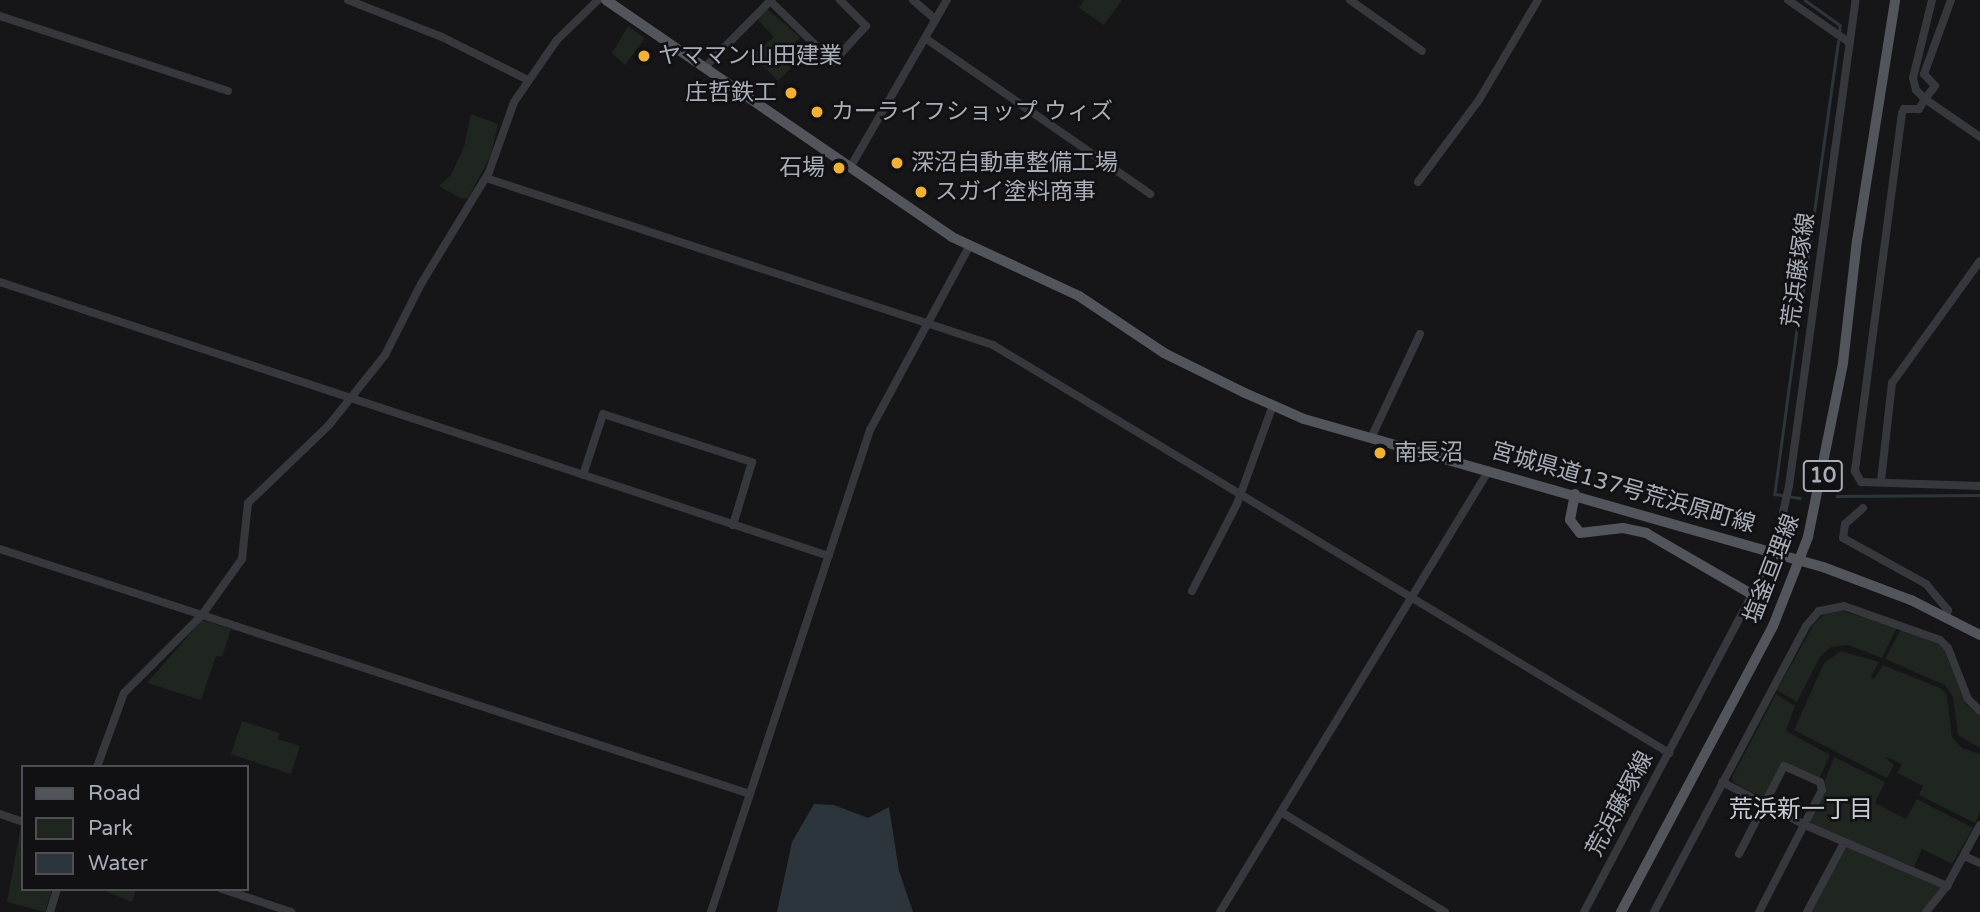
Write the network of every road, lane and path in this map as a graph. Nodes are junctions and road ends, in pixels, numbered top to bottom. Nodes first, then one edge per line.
1 (348, 0) edge
2 (598, 0) edge
3 (606, 0) edge
4 (770, 0) edge
5 (840, 0) edge
6 (913, 0) edge
7 (947, 0) edge
8 (1350, 0) edge
9 (1538, 0) edge
10 (1788, 0) edge
11 (1856, 0) edge
12 (1895, 0) edge
13 (1932, 0) edge
14 (1951, 0) edge
15 (0, 16) edge
16 (934, 18) junction
17 (925, 38) junction
18 (1850, 43) junction
19 (1422, 51) dead end
20 (706, 66) junction
21 (528, 80) junction
22 (228, 91) dead end
23 (1926, 99) junction
24 (1980, 136) edge
25 (851, 166) junction
26 (485, 178) junction
27 (1418, 182) dead end
28 (1150, 194) dead end
29 (970, 245) junction
30 (1980, 261) edge
31 (0, 282) edge
32 (928, 322) junction
33 (1420, 334) dead end
34 (353, 398) junction
35 (1273, 405) junction
36 (1371, 438) junction
37 (1489, 470) junction
38 (583, 475) junction
39 (1881, 481) junction
40 (1980, 486) edge
41 (1574, 495) junction
42 (1863, 508) dead end
43 (733, 525) junction
44 (1776, 544) dead end
45 (0, 548) edge
46 (829, 556) junction
47 (1800, 560) junction
48 (1768, 565) dead end
49 (1192, 591) dead end
50 (1753, 595) junction
51 (1411, 598) junction
52 (202, 615) junction
53 (1946, 617) junction
54 (1980, 635) edge
55 (1980, 710) edge
56 (1669, 753) junction
57 (98, 765) edge
58 (1723, 782) junction
59 (750, 794) junction
60 (1764, 804) junction
61 (1281, 812) junction
62 (0, 814) edge
63 (21, 821) edge
64 (1805, 825) junction
65 (1980, 825) edge
66 (1844, 843) junction
67 (1739, 854) dead end
68 (1964, 856) junction
69 (1980, 863) edge
70 (1947, 886) junction
71 (56, 891) edge
72 (228, 891) edge
73 (1929, 909) edge
74 (50, 912) edge
75 (291, 912) edge
76 (711, 912) edge
77 (1220, 912) edge
78 (1446, 912) edge
79 (1584, 912) edge
80 (1621, 912) edge
81 (1654, 912) edge
82 (1759, 912) edge
83 (1807, 912) edge

1 - 21 street
2 - 21 street
3 - 20 main road, 宮城県道137号荒浜原町線
4 - 5 street
4 - 20 street
6 - 16 street
7 - 16 street
8 - 19 street
9 - 27 street
10 - 18 street
11 - 18 street, 荒浜藤塚線
12 - 47 main road, 塩釜亘理線 / 10
13 - 23 street
14 - 23 street
15 - 22 street
16 - 17 street
17 - 25 street
17 - 28 street
18 - 44 street, 荒浜藤塚線
20 - 25 main road, 宮城県道137号荒浜原町線
21 - 26 street
23 - 24 street
23 - 39 street
25 - 29 main road, 宮城県道137号荒浜原町線
26 - 32 street
26 - 34 street
29 - 32 street
29 - 35 main road, 宮城県道137号荒浜原町線
30 - 39 street
31 - 34 street
32 - 46 street
32 - 51 street
33 - 36 street
34 - 38 street
34 - 52 street
35 - 36 main road, 宮城県道137号荒浜原町線
35 - 49 street
36 - 37 main road, 宮城県道137号荒浜原町線
37 - 41 main road, 宮城県道137号荒浜原町線
37 - 51 street
38 - 43 street
38 - 43 street
39 - 40 street
41 - 47 main road, 宮城県道137号荒浜原町線
41 - 50 main road
42 - 53 street
43 - 46 street
45 - 52 street
46 - 59 street
47 - 53 main road, 宮城県道137号荒浜原町線
47 - 80 main road, 塩釜亘理線 / 10
48 - 50 street, 荒浜藤塚線
50 - 56 street, 荒浜藤塚線
51 - 56 street
51 - 61 street
52 - 57 street
52 - 59 street
53 - 54 main road, 宮城県道137号荒浜原町線
55 - 58 street
56 - 79 street, 荒浜藤塚線
58 - 60 street
58 - 81 street
59 - 76 street
60 - 64 street
60 - 64 street
60 - 67 street
61 - 77 street
61 - 78 street
62 - 63 street
64 - 66 street
64 - 82 street
65 - 68 street
66 - 70 street
66 - 83 street
68 - 69 street
68 - 70 street
70 - 73 street
71 - 74 street
72 - 75 street

